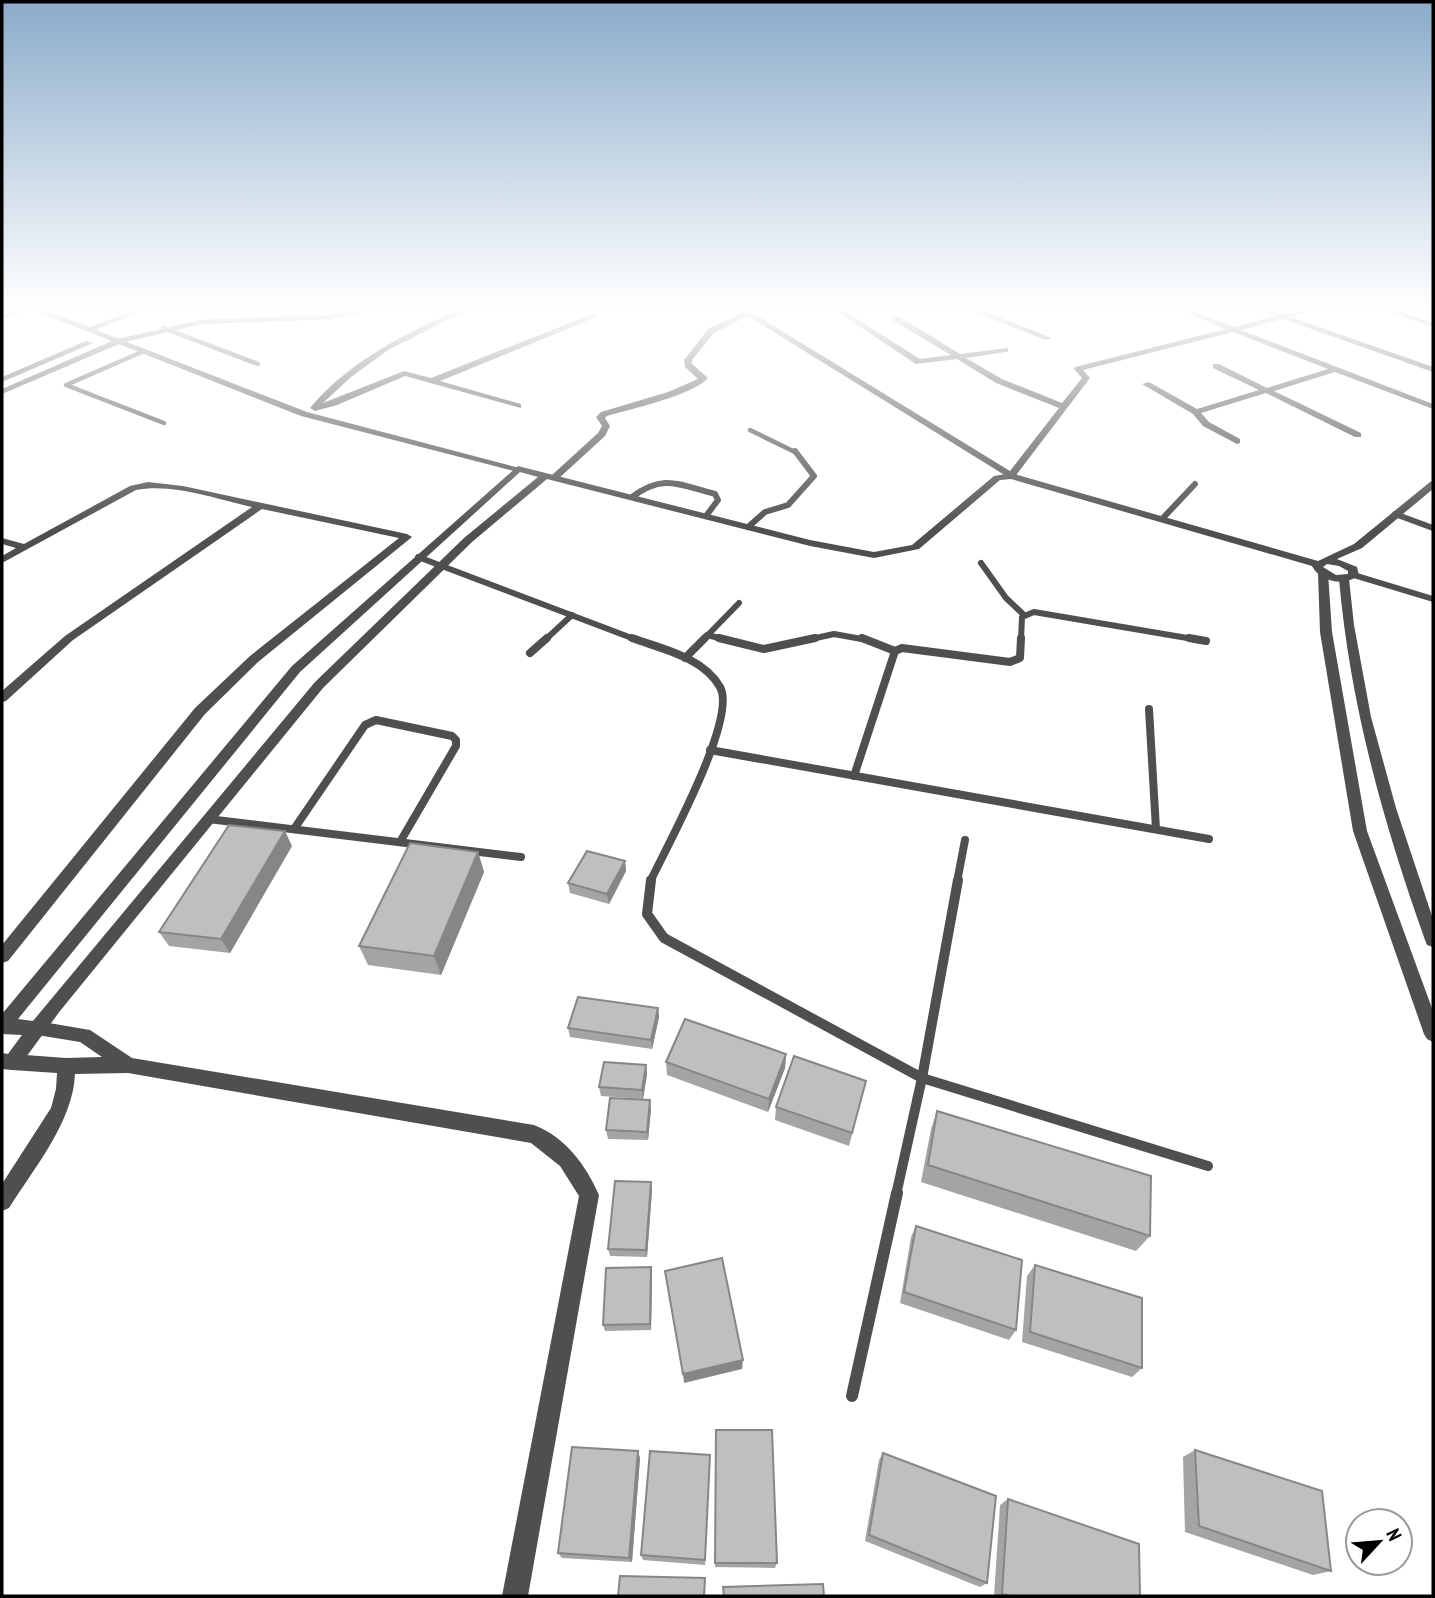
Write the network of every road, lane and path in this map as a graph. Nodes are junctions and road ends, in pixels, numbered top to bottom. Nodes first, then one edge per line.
1 (24, 382) edge
2 (74, 382) edge
3 (222, 382) edge
4 (338, 382) edge
5 (384, 382) edge
6 (434, 382) edge
7 (700, 382) edge
8 (861, 382) edge
9 (1002, 382) edge
10 (1083, 382) edge
11 (1247, 382) edge
12 (1296, 382) edge
13 (1368, 382) edge
14 (1146, 384) dead end
15 (2, 391) edge
16 (1266, 391) junction
17 (517, 406) dead end
18 (1064, 407) junction
19 (1433, 407) edge
20 (315, 408) junction
21 (1196, 412) junction
22 (304, 414) junction
23 (164, 423) dead end
24 (750, 430) dead end
25 (1358, 435) dead end
26 (1237, 441) dead end
27 (518, 469) junction
28 (550, 476) junction
29 (1011, 476) junction
30 (1195, 484) dead end
31 (1433, 484) edge
32 (632, 497) junction
33 (260, 506) junction
34 (1395, 514) junction
35 (705, 516) junction
36 (1163, 518) junction
37 (748, 527) junction
38 (1433, 528) edge
39 (2, 541) edge
40 (1358, 546) junction
41 (23, 547) junction
42 (418, 557) junction
43 (2, 560) edge
44 (981, 564) dead end
45 (441, 565) junction
46 (1322, 566) junction
47 (1350, 575) junction
48 (1433, 599) edge
49 (739, 603) dead end
50 (572, 615) junction
51 (1024, 615) junction
52 (707, 635) junction
53 (1206, 641) dead end
54 (895, 651) junction
55 (530, 653) dead end
56 (685, 658) junction
57 (2, 698) edge
58 (1149, 709) dead end
59 (710, 750) junction
60 (854, 776) junction
61 (208, 819) junction
62 (294, 829) junction
63 (1156, 830) junction
64 (1209, 839) dead end
65 (965, 840) dead end
66 (400, 842) junction
67 (521, 857) dead end
68 (1433, 940) edge
69 (2, 956) edge
70 (2, 1026) edge
71 (37, 1029) junction
72 (1433, 1034) edge
73 (7, 1061) edge
74 (128, 1065) junction
75 (66, 1066) junction
76 (922, 1078) junction
77 (1208, 1166) dead end
78 (2, 1201) edge
79 (852, 1396) dead end
80 (515, 1596) edge

1 - 15 street
2 - 23 lane
3 - 22 street
4 - 20 street
5 - 20 street
6 - 17 street
7 - 28 street
8 - 29 street
9 - 18 street
10 - 18 street
11 - 16 street
12 - 16 street
13 - 19 street
14 - 21 street
16 - 21 street
16 - 25 street
18 - 29 street
20 - 22 street
21 - 26 street
22 - 27 street
24 - 37 lane
27 - 28 street
27 - 42 street
28 - 32 street
28 - 45 street
29 - 36 street
29 - 37 street
30 - 36 lane
31 - 34 street
32 - 35 street
32 - 35 lane
33 - 41 street
33 - 57 street
33 - 69 street
34 - 38 lane
34 - 40 street
35 - 37 street
36 - 46 street
39 - 41 street
40 - 46 street
40 - 47 street
41 - 43 street
42 - 45 lane
42 - 70 street
44 - 51 lane
45 - 50 lane
45 - 61 street
46 - 47 street
46 - 47 street
46 - 72 street
47 - 48 street
47 - 68 street
49 - 52 lane
50 - 55 lane
50 - 56 lane
51 - 53 lane
51 - 54 lane
52 - 54 lane
52 - 56 lane
54 - 60 lane
56 - 59 lane
58 - 63 lane
59 - 60 lane
59 - 76 lane
60 - 63 lane
61 - 62 lane
61 - 71 street
62 - 66 lane
62 - 66 lane
63 - 64 lane
65 - 76 lane
66 - 67 lane
70 - 71 street
71 - 73 street
71 - 74 street
73 - 75 street
74 - 75 street
74 - 80 street
75 - 78 street
76 - 77 lane
76 - 79 lane

